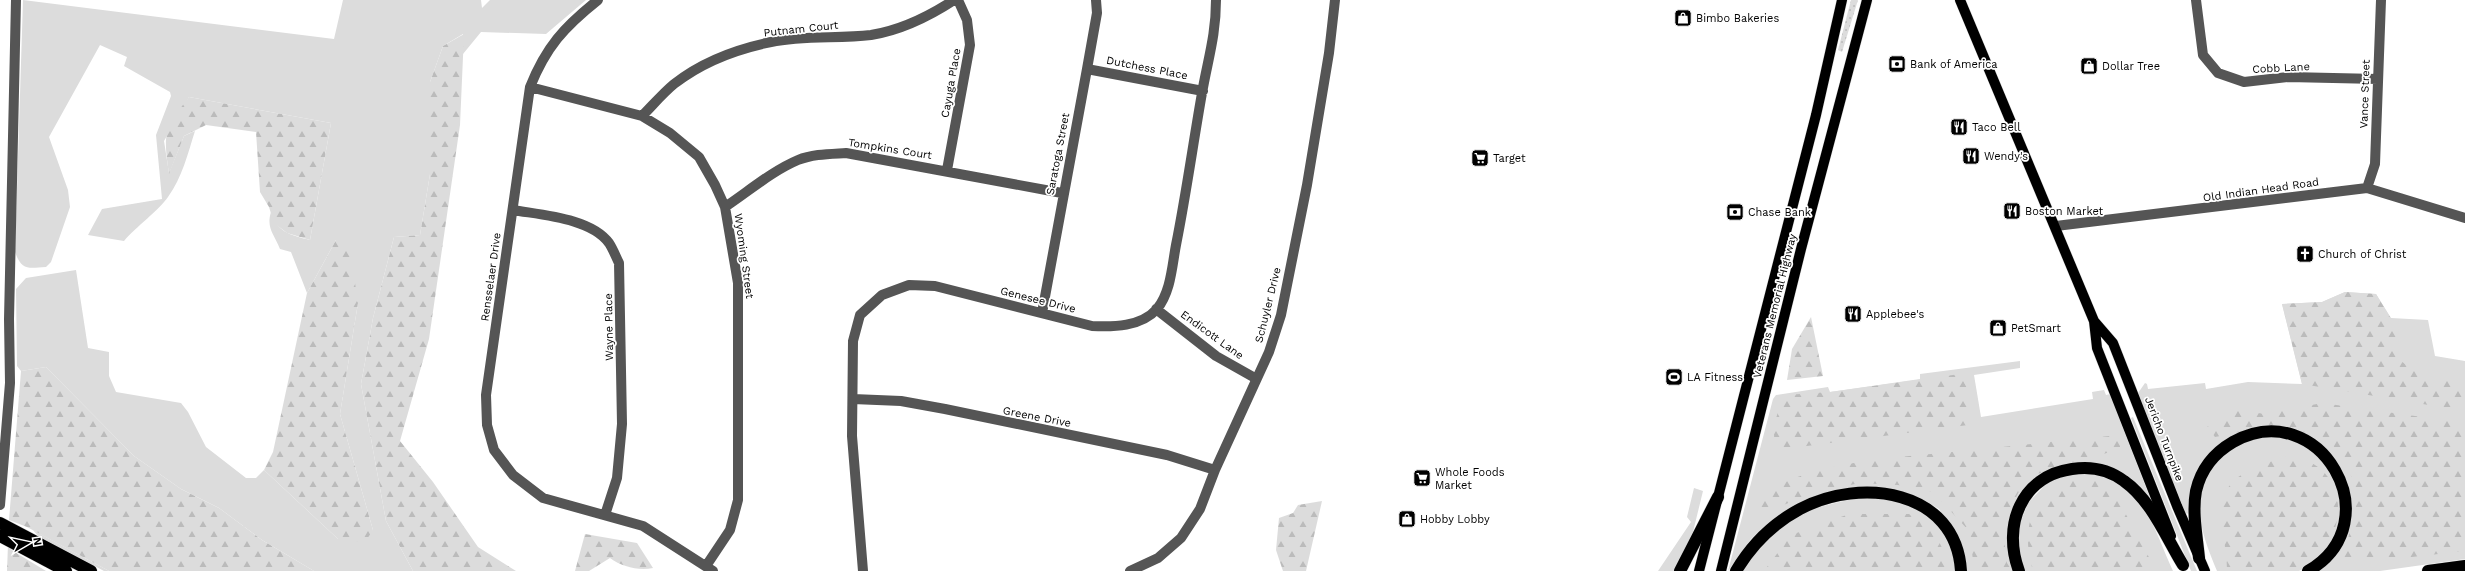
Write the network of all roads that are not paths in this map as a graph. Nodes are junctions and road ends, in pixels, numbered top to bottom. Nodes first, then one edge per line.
1 (16, 0) edge
2 (598, 0) edge
3 (954, 0) edge
4 (958, 0) edge
5 (1096, 0) edge
6 (1216, 0) edge
7 (1335, 0) edge
8 (1842, 0) edge
9 (1867, 0) edge
10 (1960, 0) edge
11 (2196, 0) edge
12 (2381, 0) edge
13 (1087, 69) junction
14 (2378, 79) junction
15 (530, 87) junction
16 (1203, 91) junction
17 (642, 116) junction
18 (947, 170) junction
19 (2367, 188) junction
20 (1062, 193) junction
21 (725, 207) junction
22 (513, 210) junction
23 (2465, 218) edge
24 (2056, 226) junction
25 (1156, 309) junction
26 (1042, 312) junction
27 (4, 318) edge
28 (2094, 321) junction
29 (1255, 378) junction
30 (852, 399) junction
31 (1215, 470) junction
32 (1, 493) edge
33 (1718, 497) junction
34 (0, 505) edge
35 (605, 514) junction
36 (0, 523) edge
37 (0, 536) edge
38 (2199, 558) junction
39 (2465, 566) edge
40 (710, 568) edge
41 (2184, 568) edge
42 (66, 571) edge
43 (91, 571) edge
44 (863, 571) edge
45 (1130, 571) edge
46 (1680, 571) edge
47 (1699, 571) edge
48 (1721, 571) edge
49 (1736, 571) edge
50 (1961, 571) edge
51 (2019, 571) edge
52 (2205, 571) edge
53 (2308, 571) edge
54 (2428, 571) edge

1 - 27 street
2 - 15 street, Rensselaer Drive
3 - 17 street, Putnam Court
4 - 18 street, Cayuga Place
5 - 13 street, Saratoga Street
6 - 16 street, Genesee Drive
7 - 29 street, Schuyler Drive
8 - 33 main road, Veterans Memorial Highway
9 - 48 main road, Veterans Memorial Highway
10 - 24 main road, Jericho Turnpike
11 - 14 street, Cobb Lane
12 - 14 street, Vance Street
13 - 16 street, Dutchess Place
13 - 20 street, Saratoga Street
14 - 19 street, Vance Street
15 - 17 street, Wyoming Street
15 - 22 street, Rensselaer Drive
16 - 25 street, Genesee Drive
17 - 21 street, Wyoming Street
18 - 20 street, Tompkins Court
18 - 21 street, Tompkins Court
19 - 23 street, Old Indian Head Road
19 - 24 street, Old Indian Head Road
20 - 26 street, Saratoga Street
21 - 40 street, Wyoming Street
22 - 35 street, Rensselaer Drive
22 - 35 street, Wayne Place
24 - 28 main road, Jericho Turnpike
25 - 26 street, Genesee Drive
25 - 29 street, Endicott Lane
26 - 30 street, Genesee Drive
27 - 32 street
28 - 38 main road, Jericho Turnpike
28 - 41 main road, Jericho Turnpike
29 - 31 street, Schuyler Drive
30 - 31 street, Greene Drive
30 - 44 street, Genesee Drive
31 - 45 street, Schuyler Drive
32 - 34 street
33 - 46 highway
33 - 47 main road, Veterans Memorial Highway
35 - 40 street
36 - 43 highway
37 - 42 highway
38 - 52 main road, Jericho Turnpike
38 - 53 highway
39 - 54 highway
41 - 51 highway
49 - 50 highway

